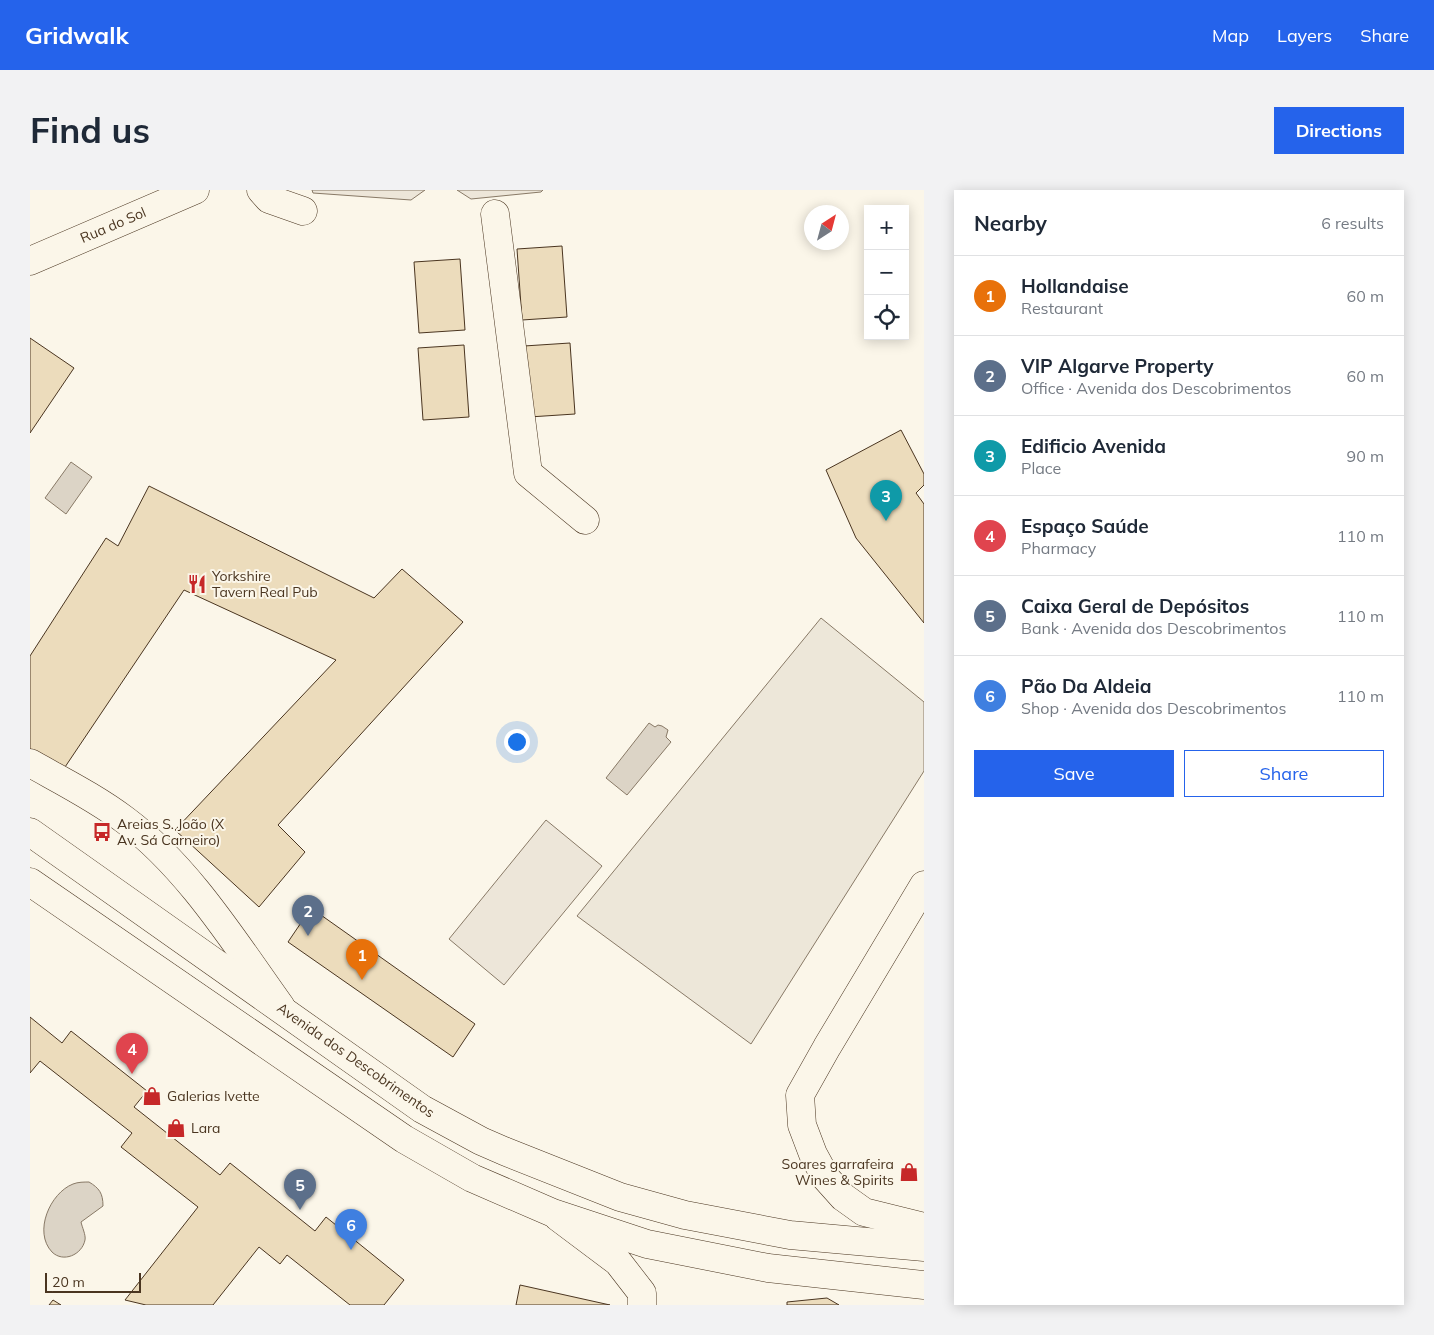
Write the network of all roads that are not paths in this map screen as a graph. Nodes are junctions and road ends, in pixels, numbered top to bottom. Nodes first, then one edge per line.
1 (195, 190) edge
2 (261, 190) edge
3 (303, 211) dead end
4 (495, 214) dead end
5 (30, 261) edge
6 (585, 520) dead end
7 (30, 763) edge
8 (30, 832) edge
9 (30, 882) edge
10 (924, 885) edge
11 (282, 1009) junction
12 (553, 1213) junction
13 (924, 1227) edge
14 (924, 1247) edge
15 (924, 1285) edge
16 (642, 1305) edge

1 - 5 main road, Rua do Sol
2 - 3 main road
4 - 6 main road
7 - 11 main road
8 - 11 main road, Avenida dos Descobrimentos
9 - 12 main road
10 - 13 main road
11 - 14 main road, Avenida dos Descobrimentos
12 - 15 main road
12 - 16 main road

